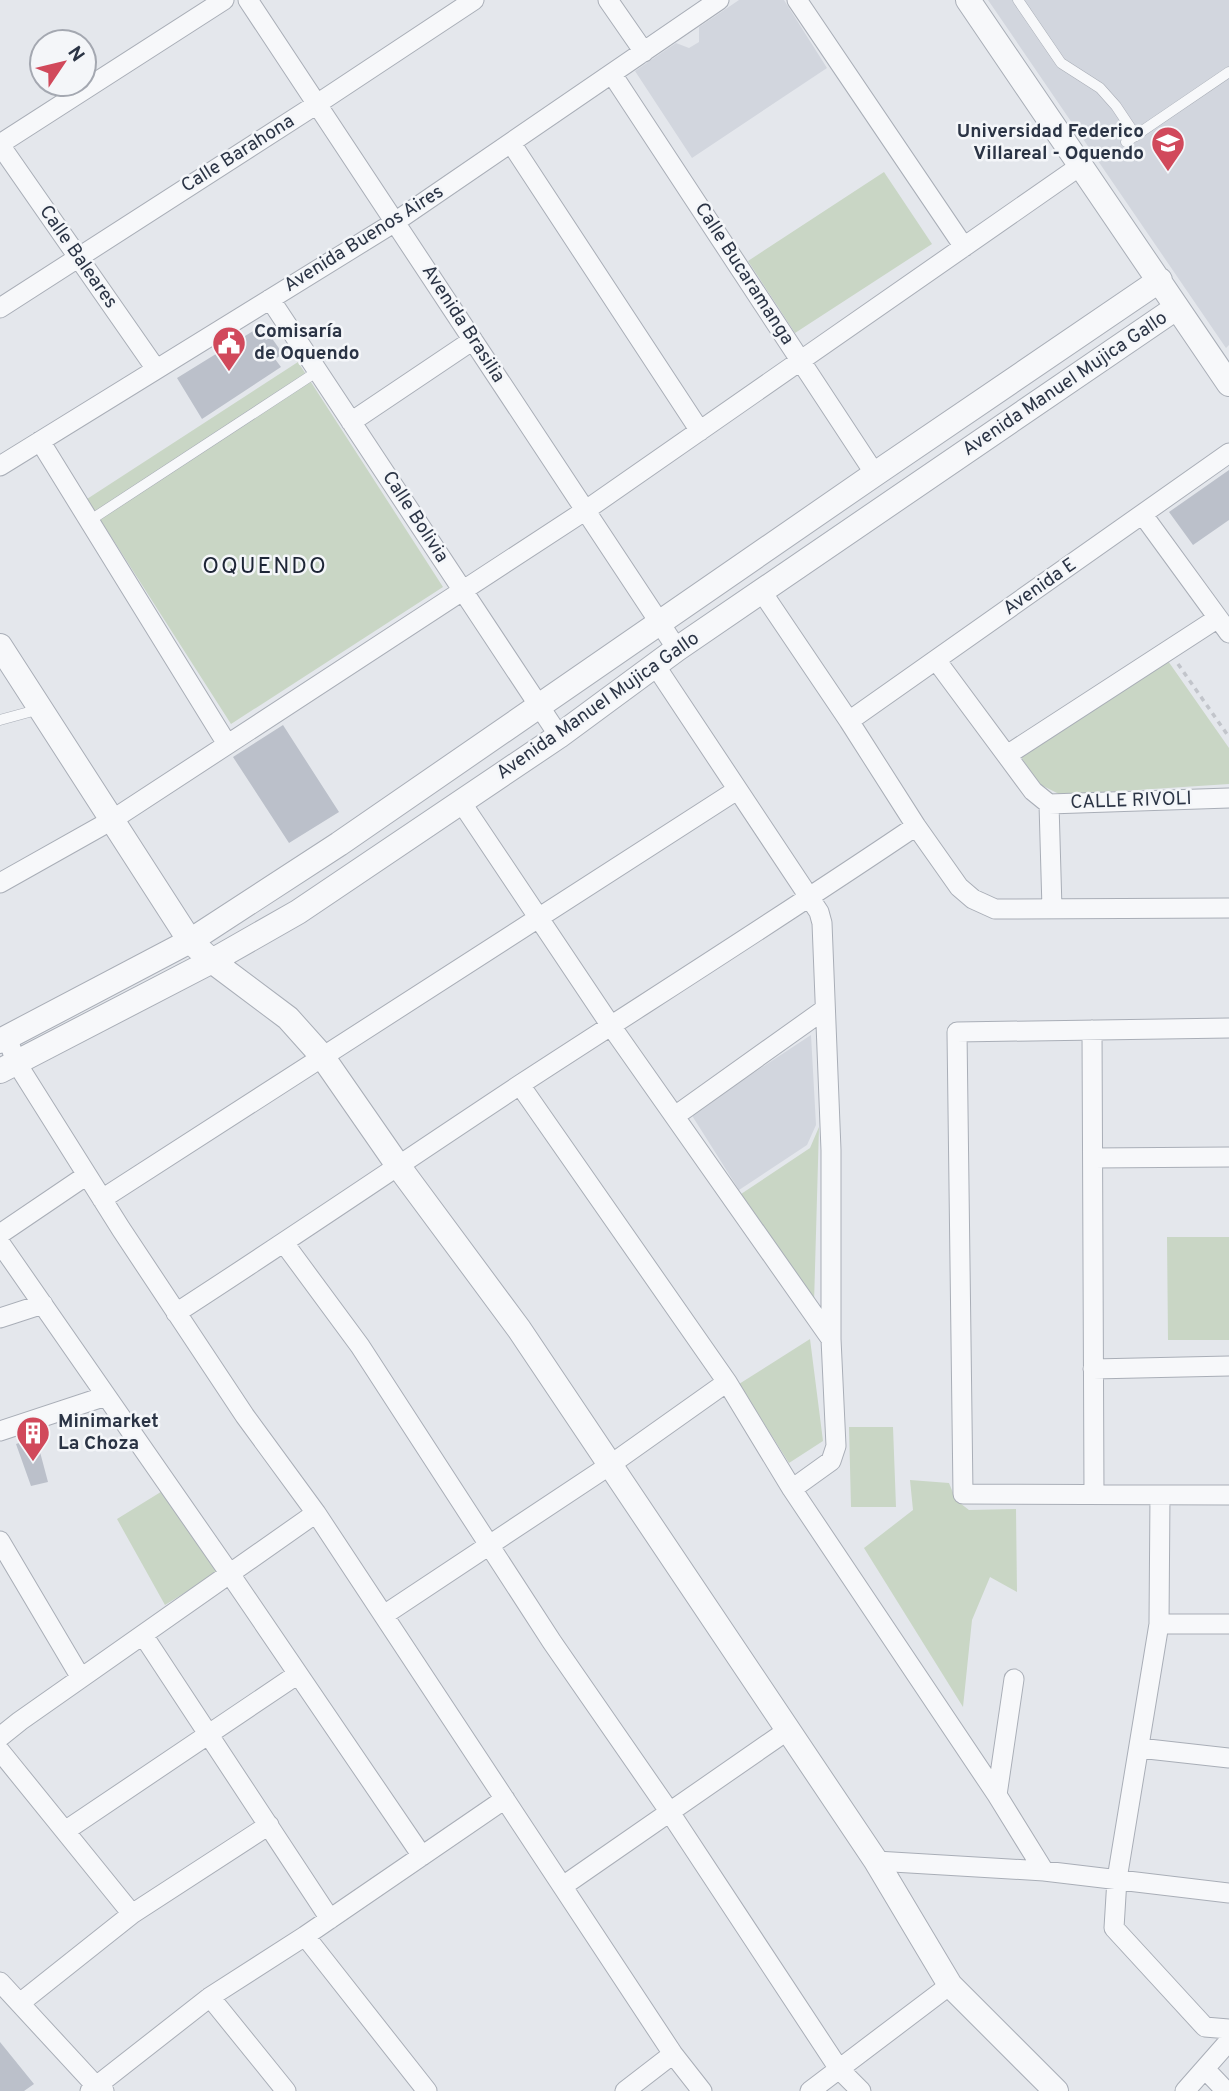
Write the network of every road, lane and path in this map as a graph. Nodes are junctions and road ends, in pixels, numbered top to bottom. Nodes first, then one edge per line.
1 (224, 0) edge
2 (248, 0) edge
3 (474, 0) edge
4 (608, 0) edge
5 (719, 0) edge
6 (797, 0) edge
7 (968, 0) edge
8 (1018, 0) edge
9 (643, 52) junction
10 (1229, 72) edge
11 (612, 74) junction
12 (317, 104) junction
13 (1136, 136) junction
14 (1126, 142) dead end
15 (511, 143) junction
16 (0, 144) edge
17 (1080, 166) junction
18 (395, 222) junction
19 (964, 247) junction
20 (78, 256) junction
21 (1160, 280) junction
22 (270, 299) junction
23 (0, 307) edge
24 (1176, 307) junction
25 (473, 340) junction
26 (801, 361) junction
27 (156, 369) junction
28 (318, 371) junction
29 (1229, 384) edge
30 (351, 422) junction
31 (700, 431) junction
32 (40, 441) junction
33 (1229, 453) edge
34 (0, 466) edge
35 (875, 474) junction
36 (586, 510) junction
37 (1143, 515) junction
38 (89, 521) junction
39 (463, 590) junction
40 (762, 592) junction
41 (660, 623) junction
42 (1223, 625) edge
43 (0, 646) edge
44 (677, 649) junction
45 (1169, 650) junction
46 (936, 660) junction
47 (654, 665) junction
48 (540, 707) junction
49 (40, 708) junction
50 (0, 720) edge
51 (849, 721) junction
52 (559, 736) junction
53 (1229, 737) edge
54 (227, 744) junction
55 (1007, 755) junction
56 (737, 790) junction
57 (1229, 798) edge
58 (461, 802) junction
59 (1049, 804) junction
60 (112, 820) junction
61 (916, 826) junction
62 (0, 883) edge
63 (810, 898) junction
64 (1229, 908) edge
65 (1052, 909) junction
66 (540, 918) junction
67 (190, 941) junction
68 (212, 961) junction
69 (825, 1009) junction
70 (611, 1026) junction
71 (1229, 1028) edge
72 (1092, 1030) junction
73 (3, 1039) edge
74 (322, 1056) junction
75 (8, 1066) edge
76 (520, 1086) junction
77 (675, 1116) junction
78 (1229, 1157) edge
79 (1093, 1158) junction
80 (399, 1167) junction
81 (87, 1175) junction
82 (102, 1199) junction
83 (0, 1234) edge
84 (0, 1242) edge
85 (284, 1243) junction
86 (43, 1304) junction
87 (176, 1313) junction
88 (0, 1318) edge
89 (831, 1339) junction
90 (1229, 1366) edge
91 (1093, 1369) junction
92 (727, 1382) junction
93 (106, 1396) junction
94 (0, 1431) edge
95 (610, 1465) junction
96 (792, 1489) junction
97 (1094, 1494) junction
98 (1160, 1495) junction
99 (1229, 1495) edge
100 (316, 1513) junction
101 (0, 1541) edge
102 (488, 1544) junction
103 (230, 1574) junction
104 (383, 1615) junction
105 (1159, 1624) junction
106 (1229, 1624) edge
107 (143, 1635) junction
108 (298, 1674) junction
109 (81, 1678) junction
110 (1014, 1679) dead end
111 (788, 1730) junction
112 (209, 1734) junction
113 (0, 1737) edge
114 (1139, 1748) junction
115 (0, 1751) edge
116 (1229, 1758) edge
117 (997, 1795) junction
118 (505, 1799) junction
119 (669, 1811) junction
120 (269, 1825) junction
121 (65, 1831) junction
122 (1023, 1837) junction
123 (422, 1856) junction
124 (876, 1861) junction
125 (1006, 1869) junction
126 (1044, 1871) junction
127 (1117, 1880) junction
128 (563, 1886) junction
129 (1229, 1893) edge
130 (132, 1914) junction
131 (330, 1919) junction
132 (305, 1936) junction
133 (0, 1982) edge
134 (950, 1985) junction
135 (210, 1997) junction
136 (20, 2003) junction
137 (1228, 2039) edge
138 (673, 2054) junction
139 (839, 2068) junction
140 (1205, 2069) junction
141 (97, 2090) edge
142 (286, 2091) edge
143 (427, 2091) edge
144 (625, 2091) edge
145 (702, 2091) edge
146 (810, 2091) edge
147 (861, 2091) edge
148 (1056, 2091) edge
149 (1185, 2091) edge
150 (1226, 2091) edge

1 - 16 street
2 - 12 street, Avenida Brasilia
3 - 12 street, Calle Barahona
4 - 9 street
5 - 9 street, Avenida Buenos Aires
6 - 19 street
7 - 17 street
8 - 13 lane
9 - 11 street, Avenida Buenos Aires
10 - 13 lane
11 - 15 street, Avenida Buenos Aires
11 - 26 street, Calle Bucaramanga
12 - 18 street, Avenida Brasilia
12 - 20 street, Calle Barahona
13 - 14 lane
15 - 18 street, Avenida Buenos Aires
15 - 31 street
16 - 20 street, Calle Baleares
17 - 19 street
17 - 21 street
18 - 22 street, Avenida Buenos Aires
18 - 25 street, Avenida Brasilia
19 - 26 street
20 - 23 street, Calle Barahona
20 - 27 street, Calle Baleares
21 - 24 street
21 - 35 street, Avenida Manuel Mujica Gallo
22 - 27 street, Avenida Buenos Aires
22 - 28 street, Calle Bolivia
24 - 29 street
24 - 40 street, Avenida Manuel Mujica Gallo
25 - 30 street
25 - 36 street, Avenida Brasilia
26 - 31 street
26 - 35 street, Calle Bucaramanga
27 - 32 street, Avenida Buenos Aires
28 - 30 street, Calle Bolivia
28 - 38 lane
30 - 39 street, Calle Bolivia
31 - 36 street
32 - 34 street, Avenida Buenos Aires
32 - 38 street
33 - 37 street, Avenida E
35 - 41 street, Avenida Manuel Mujica Gallo
36 - 39 street
36 - 41 street, Avenida Brasilia
37 - 42 street
37 - 46 street, Avenida E
38 - 54 street
39 - 48 street, Calle Bolivia
39 - 54 street
40 - 44 street, Avenida Manuel Mujica Gallo
40 - 51 street
41 - 44 street, Avenida Brasilia
41 - 48 street, Avenida Manuel Mujica Gallo
42 - 45 street
43 - 49 street
44 - 47 street, Avenida Manuel Mujica Gallo
45 - 53 path
45 - 55 street
46 - 51 street, Avenida E
46 - 55 street, CALLE RIVOLI
47 - 52 street, Avenida Manuel Mujica Gallo
47 - 56 street
48 - 52 street, Calle Bolivia
48 - 67 street, Avenida Manuel Mujica Gallo
49 - 50 lane
49 - 60 street
51 - 61 street
52 - 58 street, Avenida Manuel Mujica Gallo
54 - 60 street
55 - 59 street, CALLE RIVOLI
56 - 63 street
56 - 66 street
57 - 59 street, CALLE RIVOLI
58 - 66 street
58 - 68 street, Avenida Manuel Mujica Gallo
59 - 65 street
60 - 62 street
60 - 67 street
61 - 63 street
61 - 65 street
63 - 69 street
63 - 70 street
64 - 65 street
66 - 70 street
66 - 74 street
67 - 68 street
67 - 73 street, Avenida Manuel Mujica Gallo
68 - 74 street
68 - 75 street, Avenida Manuel Mujica Gallo
69 - 77 street
69 - 89 street
70 - 76 street
70 - 77 street
71 - 72 street
72 - 79 street
72 - 97 street
73 - 75 street
74 - 80 street
74 - 82 street
75 - 81 street
76 - 80 street
76 - 92 street
77 - 89 street
78 - 79 street
79 - 91 street
80 - 85 street
80 - 95 street
81 - 82 street
81 - 83 street
82 - 87 street
84 - 86 street
85 - 87 street
85 - 102 street
86 - 88 street
86 - 93 street
87 - 100 street
89 - 96 street
90 - 91 street
91 - 97 street
92 - 95 street
92 - 96 street
93 - 94 street
93 - 103 street
95 - 102 street
95 - 111 street
96 - 117 street
97 - 98 street
98 - 99 street
98 - 105 street
100 - 103 street
100 - 104 street
101 - 109 street
102 - 104 street
102 - 119 street
103 - 107 street
103 - 108 street
104 - 118 street
105 - 106 street
105 - 114 street
107 - 109 street
107 - 112 street
108 - 112 street
108 - 123 street
109 - 113 street
110 - 117 street
111 - 119 street
111 - 124 street
112 - 120 street
112 - 121 street
114 - 116 street
114 - 127 street
115 - 121 street
117 - 122 street
118 - 123 street
118 - 128 street
119 - 128 street
119 - 139 street
120 - 130 street
120 - 131 street
121 - 130 street
122 - 125 street
122 - 126 street
123 - 131 street
124 - 125 street
124 - 134 street
125 - 126 street
126 - 127 street
127 - 129 street
127 - 137 street
128 - 138 street
130 - 136 street
131 - 132 street
132 - 135 street
132 - 143 street
133 - 136 street
134 - 139 street
134 - 148 street
135 - 141 street
135 - 142 street
136 - 141 street
137 - 140 street
138 - 144 street
138 - 145 street
139 - 146 street
139 - 147 street
140 - 149 street
140 - 150 street

